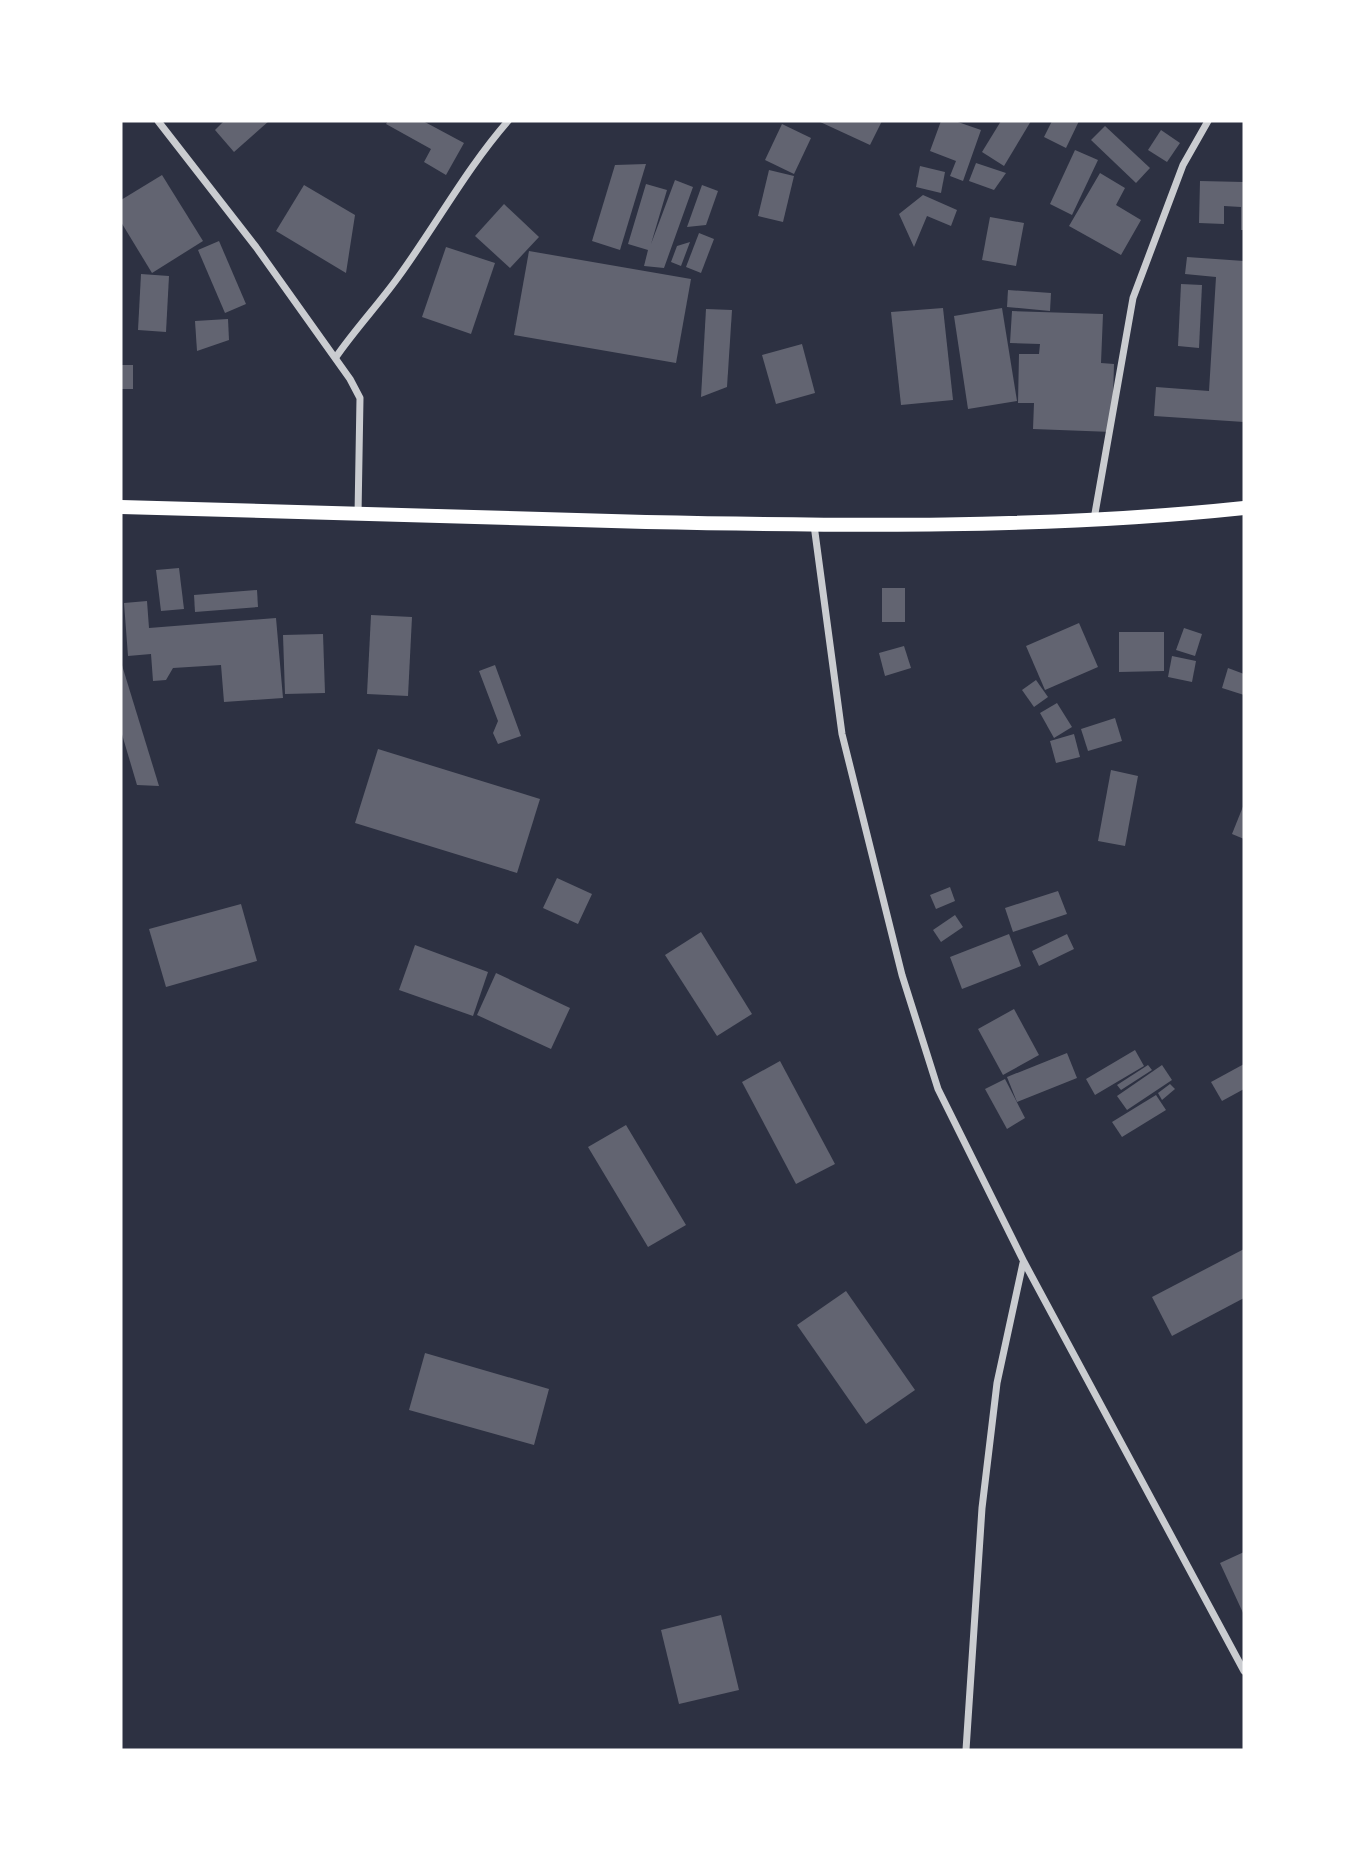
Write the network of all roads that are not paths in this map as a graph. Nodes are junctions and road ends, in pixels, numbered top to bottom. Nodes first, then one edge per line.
1 (158, 121) edge
2 (508, 121) edge
3 (1208, 121) edge
4 (336, 357) junction
5 (121, 507) edge
6 (1244, 508) edge
7 (358, 515) junction
8 (1094, 520) junction
9 (814, 525) junction
10 (1024, 1262) junction
11 (1244, 1671) edge
12 (966, 1750) edge

1 - 4 street
2 - 4 street
3 - 8 street
4 - 7 street
5 - 7 main road
6 - 8 main road
7 - 9 main road
8 - 9 main road
9 - 10 street
10 - 11 street
10 - 12 street

